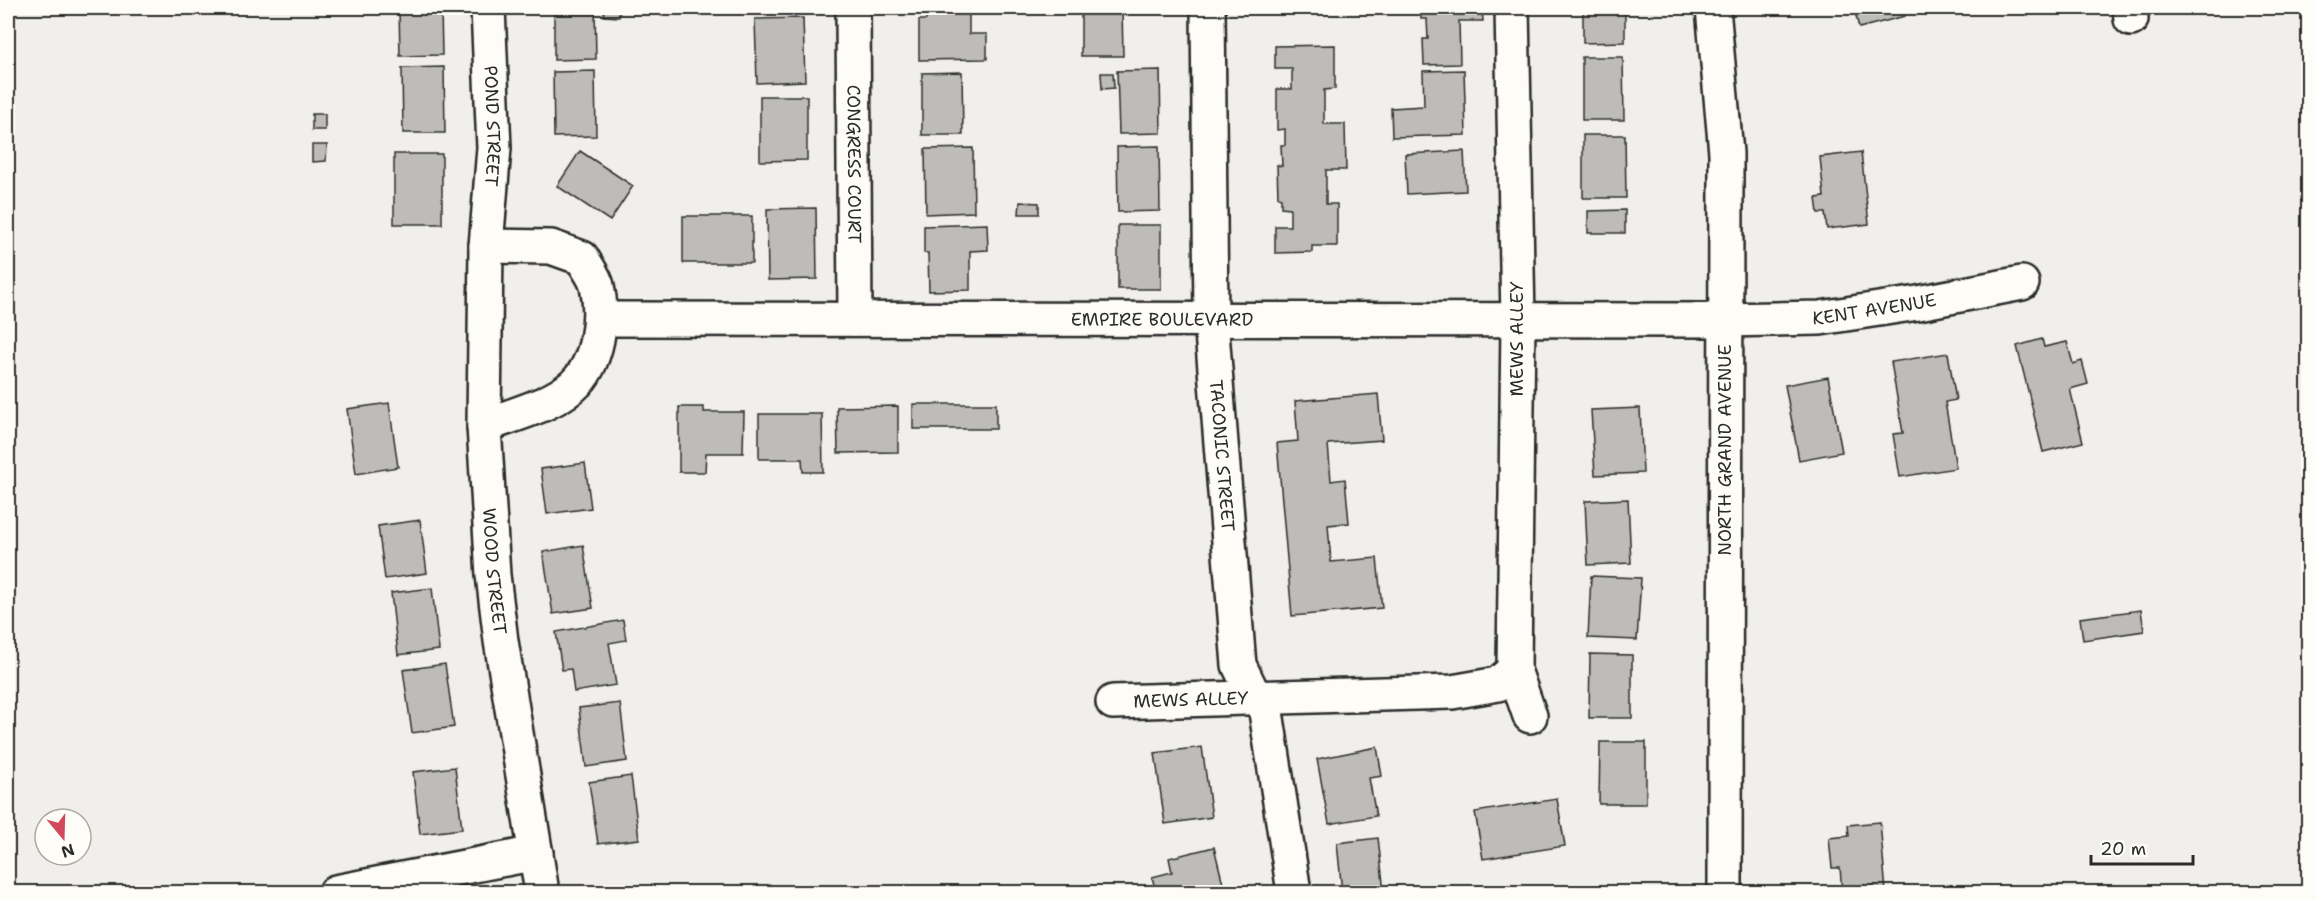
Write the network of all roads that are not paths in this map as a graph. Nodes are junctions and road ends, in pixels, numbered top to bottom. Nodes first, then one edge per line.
1 (488, 8) edge
2 (853, 8) edge
3 (1208, 8) edge
4 (1512, 8) edge
5 (1713, 8) edge
6 (486, 246) junction
7 (2022, 283) dead end
8 (600, 319) junction
9 (855, 319) junction
10 (1211, 320) junction
11 (1518, 320) junction
12 (1724, 320) junction
13 (484, 426) junction
14 (1514, 670) junction
15 (1264, 699) junction
16 (1113, 702) dead end
17 (1530, 716) dead end
18 (536, 853) junction
19 (336, 892) edge
20 (542, 892) edge
21 (1294, 892) edge
22 (1725, 892) edge

1 - 6 street, POND STREET
2 - 9 street, CONGRESS COURT
3 - 10 street, TACONIC STREET
4 - 11 street, MEWS ALLEY
5 - 12 street, NORTH GRAND AVENUE
6 - 8 street
6 - 13 street, WOOD STREET
7 - 12 street, KENT AVENUE
8 - 9 street, EMPIRE BOULEVARD
8 - 13 street
9 - 10 street, EMPIRE BOULEVARD
10 - 11 street, EMPIRE BOULEVARD
10 - 15 street, TACONIC STREET
11 - 12 street, EMPIRE BOULEVARD
11 - 14 street, MEWS ALLEY
12 - 22 street, NORTH GRAND AVENUE
13 - 18 street, WOOD STREET
14 - 15 street, MEWS ALLEY
14 - 17 street, MEWS ALLEY
15 - 16 street, MEWS ALLEY
15 - 21 street
18 - 19 street
18 - 20 street, WOOD STREET

